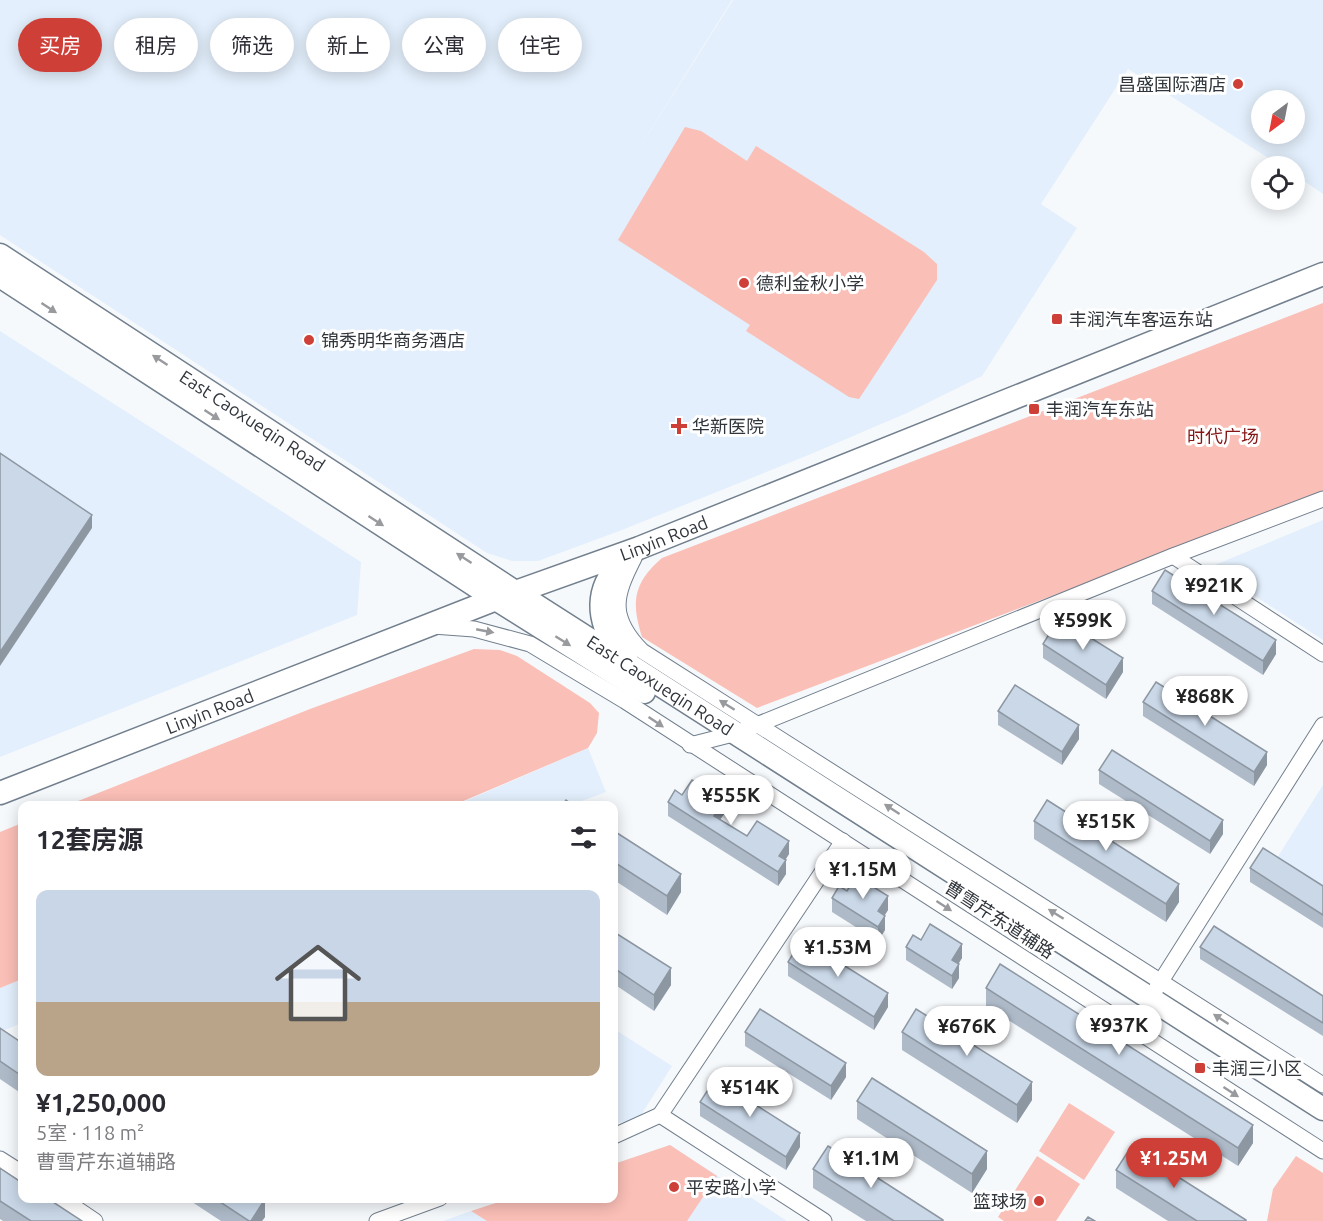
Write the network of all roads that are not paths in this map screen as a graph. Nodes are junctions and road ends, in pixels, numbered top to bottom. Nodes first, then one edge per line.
1 (0, 255) edge
2 (1323, 274) edge
3 (0, 276) edge
4 (1323, 499) edge
5 (639, 548) junction
6 (1173, 556) junction
7 (505, 595) junction
8 (427, 626) junction
9 (1323, 654) edge
10 (637, 669) junction
11 (758, 724) junction
12 (1323, 725) edge
13 (728, 736) junction
14 (690, 745) junction
15 (0, 794) edge
16 (843, 841) junction
17 (1155, 990) junction
18 (1323, 1084) edge
19 (1323, 1109) edge
20 (660, 1115) junction
21 (1323, 1126) edge
22 (618, 1134) edge
23 (1323, 1151) edge
24 (0, 1159) edge
25 (18, 1170) edge
26 (69, 1203) edge
27 (427, 1203) edge
28 (96, 1221) edge
29 (377, 1221) edge
30 (824, 1221) edge

7 -> 1 main road, East Caoxueqin Road
2 - 5 main road, Linyin Road
3 -> 7 main road, East Caoxueqin Road
4 - 6 street
5 - 7 main road, Linyin Road
5 - 10 main road
11 -> 5 street, 曹雪芹东道辅路
6 - 9 street
6 - 11 street
7 - 8 main road, Linyin Road
7 - 10 main road, East Caoxueqin Road
7 -> 13 main road, East Caoxueqin Road
8 -> 14 street, 曹雪芹东道辅路
8 - 15 main road, Linyin Road
10 - 13 main road, East Caoxueqin Road
11 - 13 street
17 -> 11 street, 曹雪芹东道辅路
12 - 17 street
13 - 14 street
13 - 17 main road, East Caoxueqin Road
13 - 21 main road, East Caoxueqin Road
14 - 16 street, 曹雪芹东道辅路
16 - 20 street
16 -> 23 street, 曹雪芹东道辅路
18 -> 17 street, 曹雪芹东道辅路
17 - 19 main road, East Caoxueqin Road
20 - 22 street
20 - 30 street
24 - 25 street
26 - 28 street
27 - 29 street

